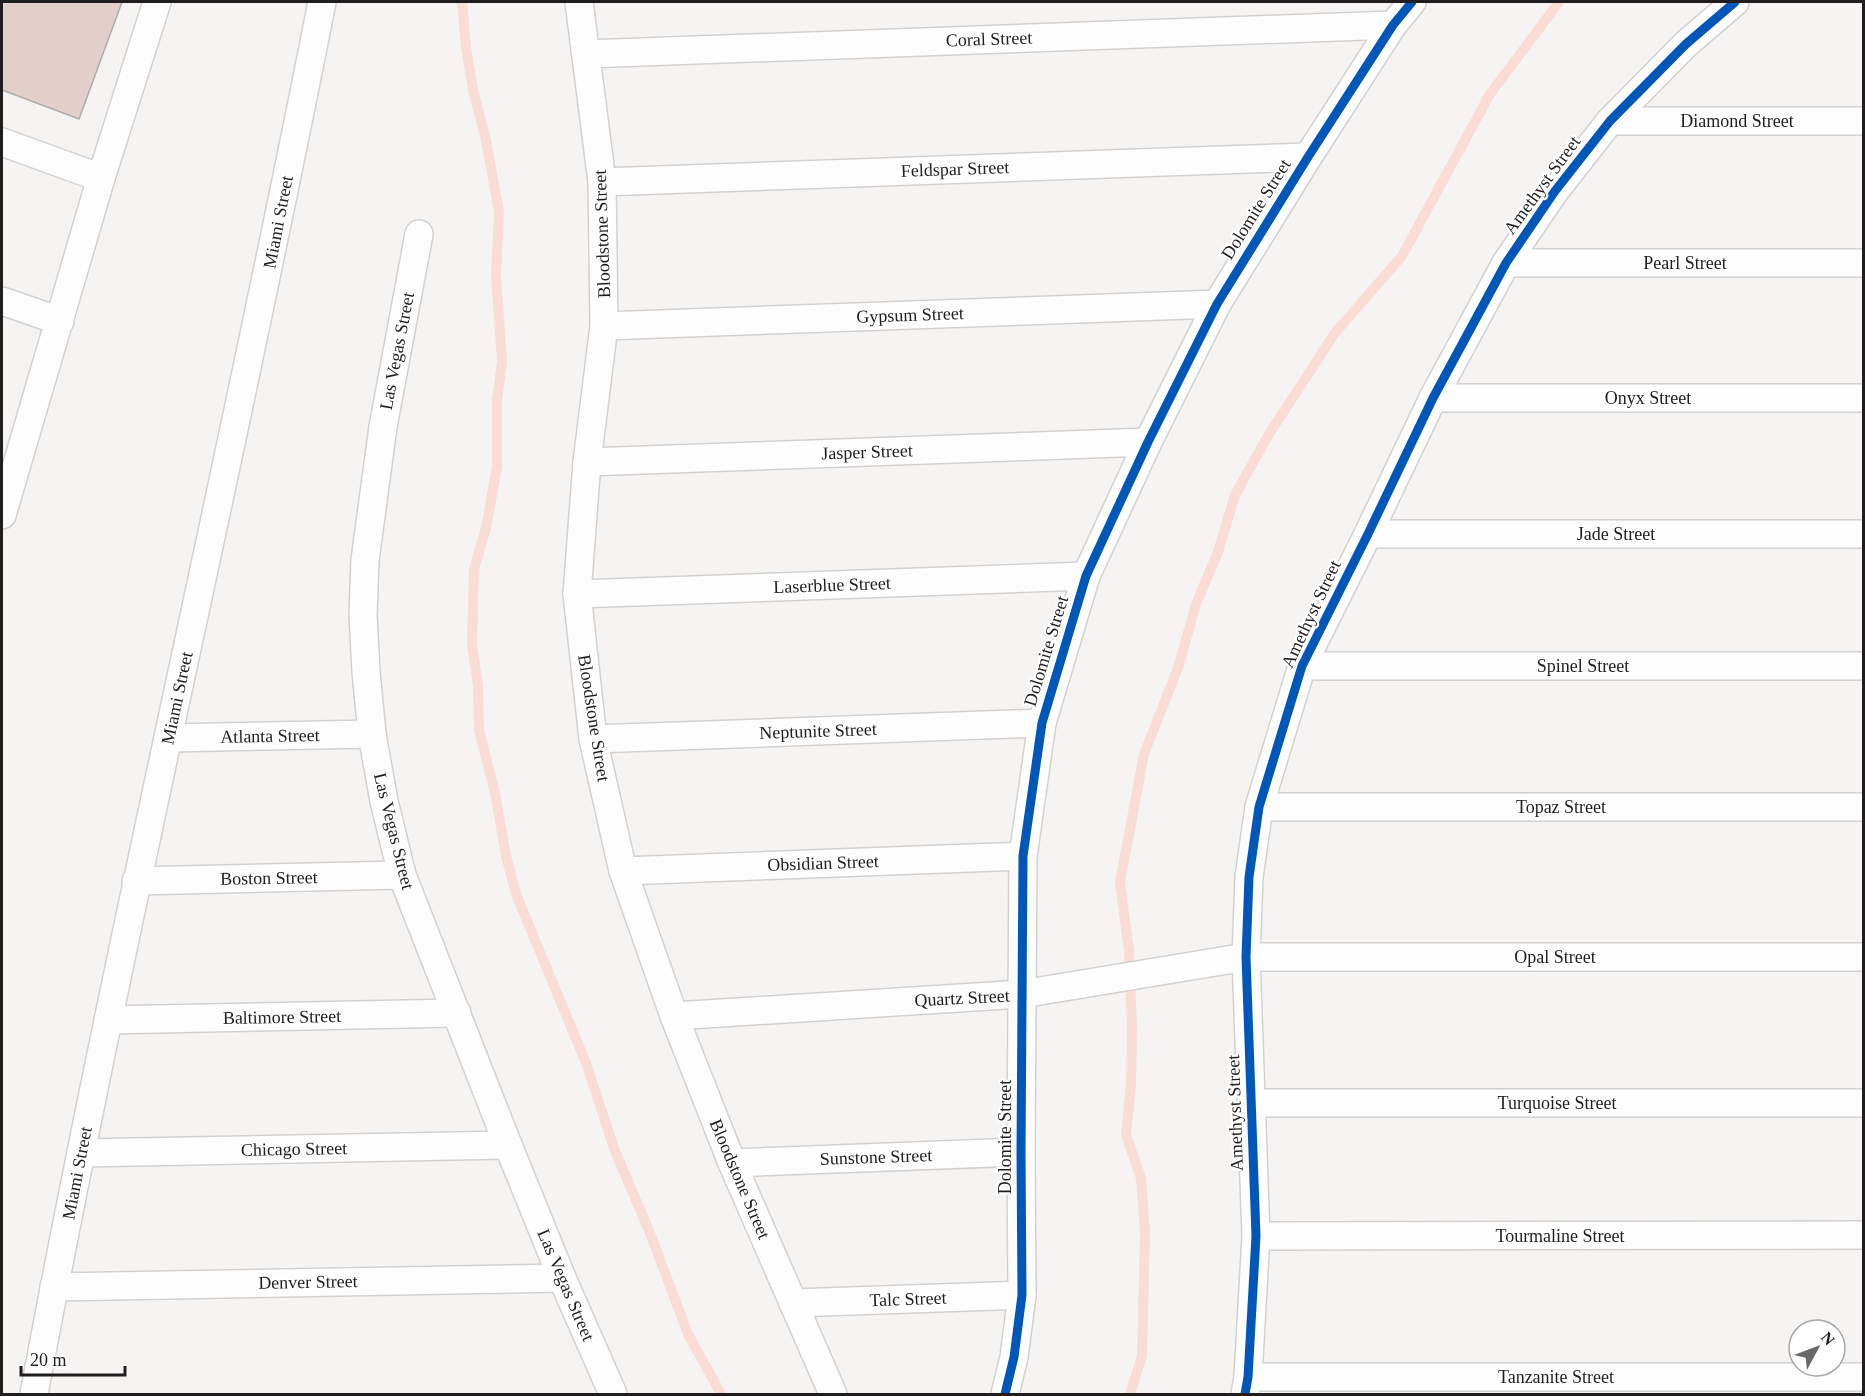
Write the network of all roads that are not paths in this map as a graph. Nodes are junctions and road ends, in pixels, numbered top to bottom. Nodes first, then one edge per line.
1 (157, 2) edge
2 (322, 2) edge
3 (579, 2) edge
4 (1412, 2) edge
5 (1735, 2) edge
6 (1393, 25) junction
7 (586, 54) junction
8 (1610, 121) junction
9 (1863, 121) edge
10 (2, 142) edge
11 (1308, 157) junction
12 (101, 178) junction
13 (602, 182) junction
14 (419, 234) dead end
15 (1506, 263) junction
16 (1863, 263) edge
17 (2, 301) edge
18 (1217, 304) junction
19 (60, 321) junction
20 (604, 326) junction
21 (1433, 398) junction
22 (1863, 398) edge
23 (1148, 442) junction
24 (587, 462) junction
25 (2, 515) edge
26 (1368, 534) junction
27 (1863, 534) edge
28 (1086, 576) junction
29 (577, 594) junction
30 (1302, 666) junction
31 (1863, 666) edge
32 (1042, 723) junction
33 (372, 734) junction
34 (168, 738) junction
35 (593, 739) junction
36 (1259, 807) junction
37 (1863, 807) edge
38 (1023, 856) junction
39 (624, 871) junction
40 (402, 876) junction
41 (136, 881) junction
42 (1246, 957) junction
43 (1863, 957) edge
44 (1022, 994) junction
45 (457, 1013) junction
46 (675, 1016) junction
47 (108, 1020) junction
48 (1251, 1103) junction
49 (1863, 1103) edge
50 (508, 1145) junction
51 (1021, 1152) junction
52 (81, 1153) junction
53 (732, 1163) junction
54 (1256, 1236) junction
55 (1863, 1236) edge
56 (562, 1278) junction
57 (54, 1287) junction
58 (1022, 1295) junction
59 (793, 1303) junction
60 (1863, 1377) edge
61 (1246, 1386) edge
62 (34, 1395) edge
63 (613, 1395) edge
64 (833, 1395) edge
65 (1005, 1395) edge

1 - 12 street
2 - 34 street, Miami Street
3 - 7 street, Bloodstone Street
4 - 6 street, Dolomite Street
5 - 8 street, Amethyst Street
6 - 7 street, Coral Street
6 - 11 street, Dolomite Street
7 - 13 street, Bloodstone Street
8 - 9 street, Diamond Street
8 - 15 street, Amethyst Street
10 - 12 street
11 - 13 street, Feldspar Street
11 - 18 street, Dolomite Street
12 - 19 street
13 - 20 street, Bloodstone Street
14 - 33 street, Las Vegas Street
15 - 16 street, Pearl Street
15 - 21 street, Amethyst Street
17 - 19 street
18 - 20 street, Gypsum Street
18 - 23 street, Dolomite Street
19 - 25 street
20 - 24 street, Bloodstone Street
21 - 22 street, Onyx Street
21 - 26 street, Amethyst Street
23 - 24 street, Jasper Street
23 - 28 street, Dolomite Street
24 - 29 street, Bloodstone Street
26 - 27 street, Jade Street
26 - 30 street, Amethyst Street
28 - 29 street, Laserblue Street
28 - 32 street, Dolomite Street
29 - 35 street, Bloodstone Street
30 - 31 street, Spinel Street
30 - 36 street, Amethyst Street
32 - 35 street, Neptunite Street
32 - 38 street, Dolomite Street
33 - 34 street, Atlanta Street
33 - 40 street, Las Vegas Street
34 - 41 street, Miami Street
35 - 39 street, Bloodstone Street
36 - 37 street, Topaz Street
36 - 42 street, Amethyst Street
38 - 39 street, Obsidian Street
38 - 44 street, Dolomite Street
39 - 46 street, Bloodstone Street
40 - 41 street, Boston Street
40 - 45 street, Las Vegas Street
41 - 47 street, Miami Street
42 - 43 street, Opal Street
42 - 44 street, Quartz Street
42 - 48 street, Amethyst Street
44 - 46 street, Quartz Street
44 - 51 street, Dolomite Street
45 - 47 street, Baltimore Street
45 - 50 street, Las Vegas Street
46 - 53 street, Bloodstone Street
47 - 52 street, Miami Street
48 - 49 street, Turquoise Street
48 - 54 street, Amethyst Street
50 - 52 street, Chicago Street
50 - 56 street, Las Vegas Street
51 - 53 street, Sunstone Street
51 - 58 street, Dolomite Street
52 - 57 street, Miami Street
53 - 59 street, Bloodstone Street
54 - 55 street, Tourmaline Street
54 - 61 street, Amethyst Street
56 - 57 street, Denver Street
56 - 63 street, Las Vegas Street
57 - 62 street, Miami Street
58 - 59 street, Talc Street
58 - 65 street, Dolomite Street
59 - 64 street, Bloodstone Street
60 - 61 street, Tanzanite Street

